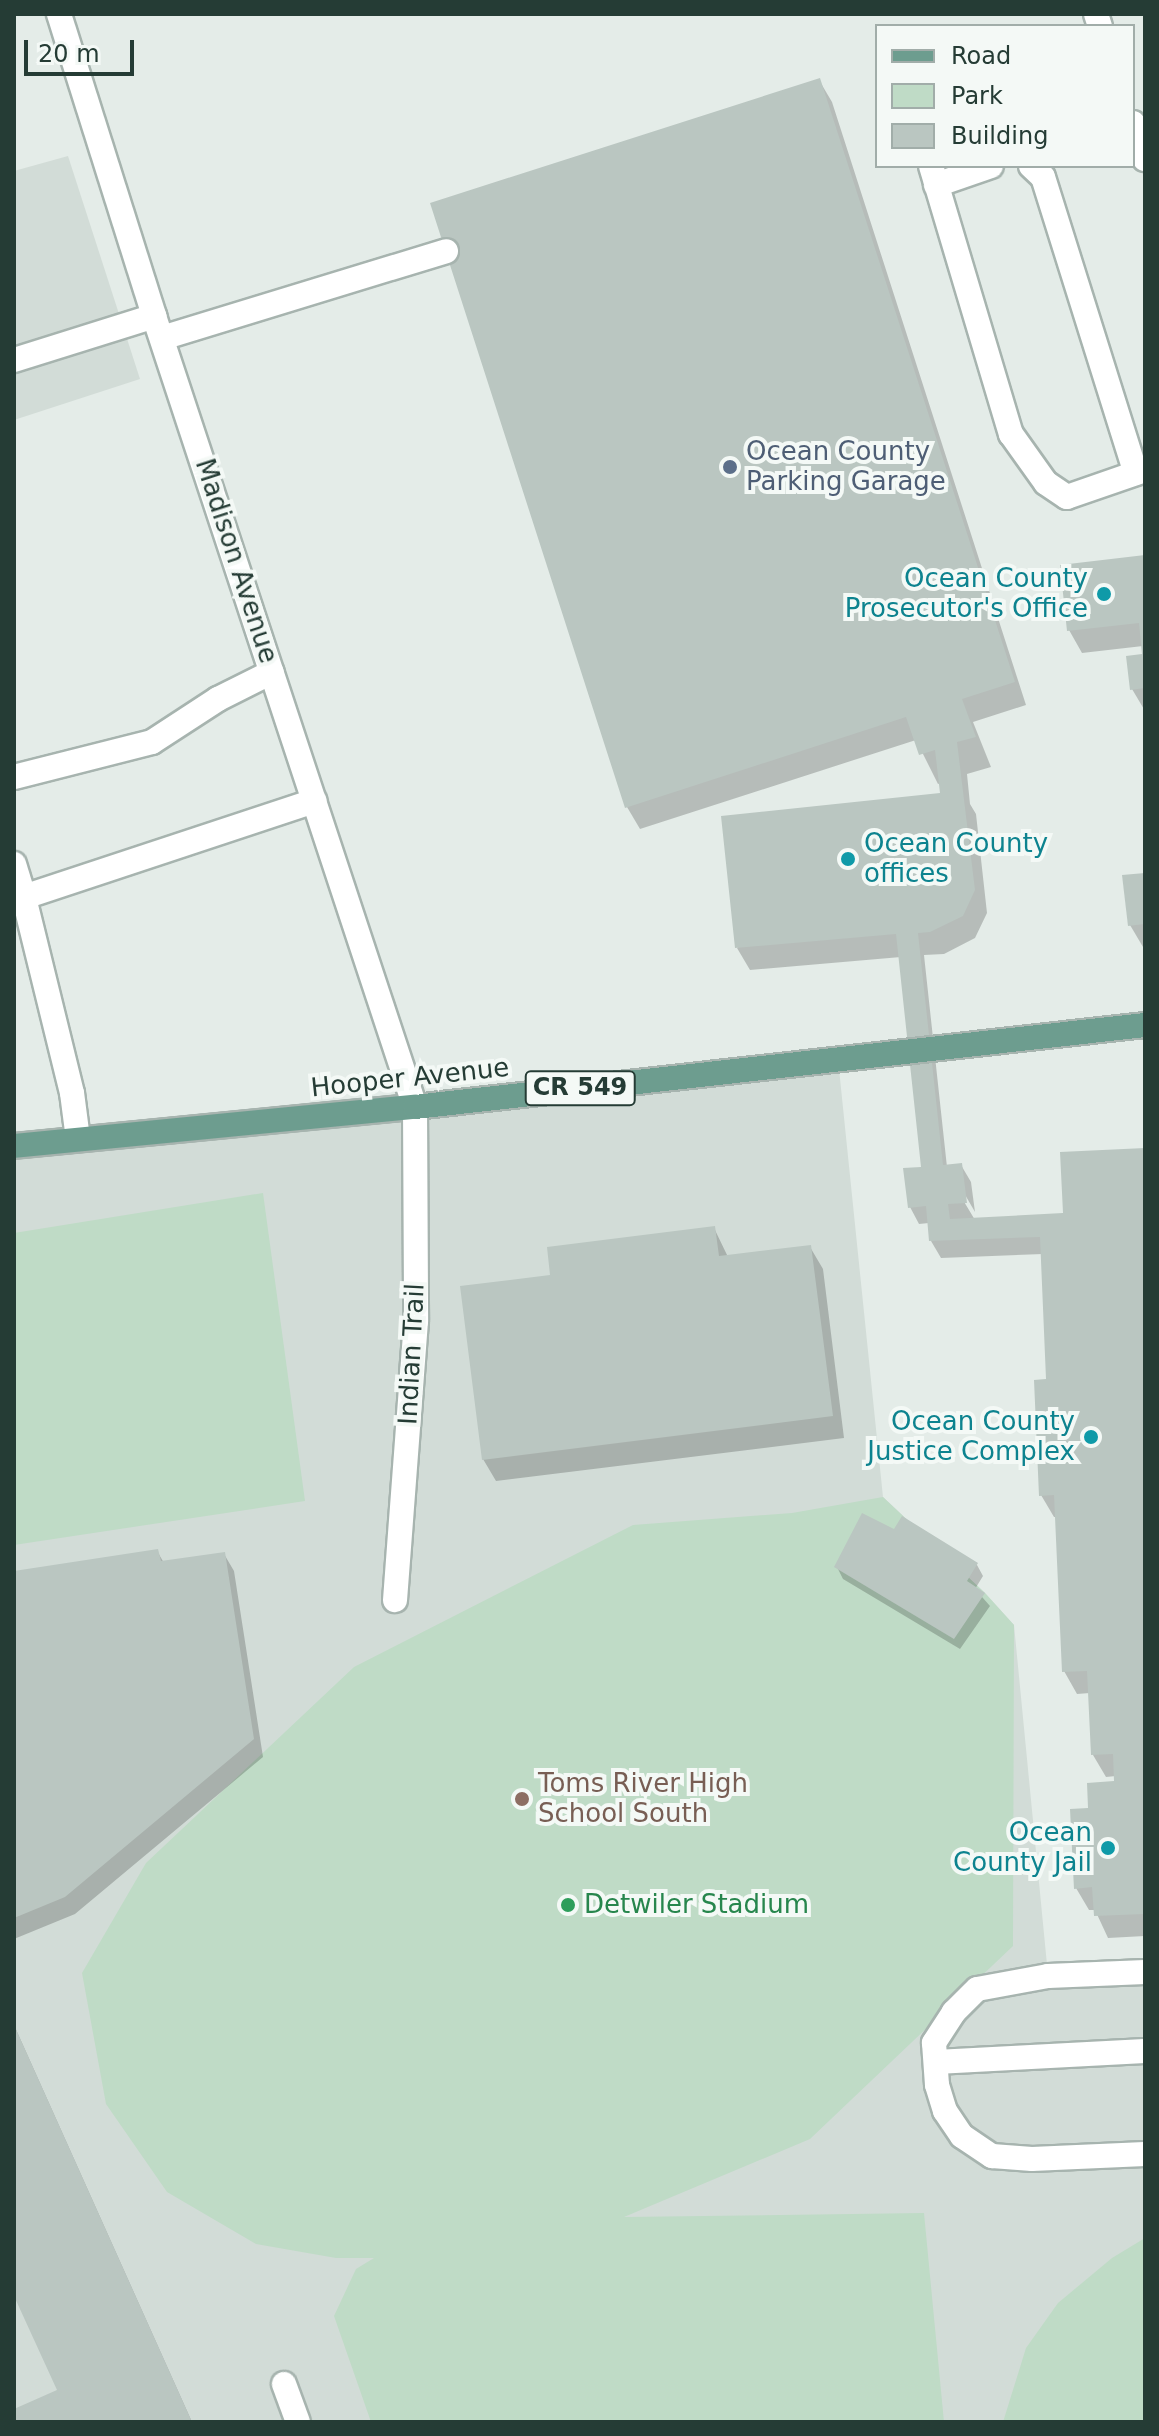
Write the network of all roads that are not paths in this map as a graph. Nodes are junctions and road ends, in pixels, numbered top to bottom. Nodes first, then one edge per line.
1 (59, 14) edge
2 (1135, 129) edge
3 (1145, 159) edge
4 (980, 168) edge
5 (1033, 168) edge
6 (934, 176) edge
7 (446, 251) dead end
8 (158, 327) junction
9 (14, 360) edge
10 (1140, 471) edge
11 (272, 672) junction
12 (14, 777) edge
13 (315, 801) junction
14 (14, 864) edge
15 (24, 897) junction
16 (1145, 1025) edge
17 (415, 1107) junction
18 (78, 1139) junction
19 (14, 1146) edge
20 (395, 1600) dead end
21 (1145, 1972) edge
22 (1145, 2051) edge
23 (936, 2074) junction
24 (1145, 2154) edge
25 (284, 2384) dead end
26 (298, 2422) edge

1 - 8 street, Madison Avenue
2 - 3 street
4 - 6 street
5 - 10 street
6 - 10 street
7 - 8 street
8 - 9 street
8 - 11 street, Madison Avenue
11 - 12 street
11 - 13 street, Madison Avenue
13 - 15 street
13 - 17 street, Madison Avenue
14 - 15 street
15 - 18 street
16 - 17 main road, Hooper Avenue / CR 549
17 - 18 main road, Hooper Avenue / CR 549
17 - 20 street, Indian Trail
18 - 19 main road, Hooper Avenue / CR 549
21 - 23 street
22 - 23 street
23 - 24 street
25 - 26 street

